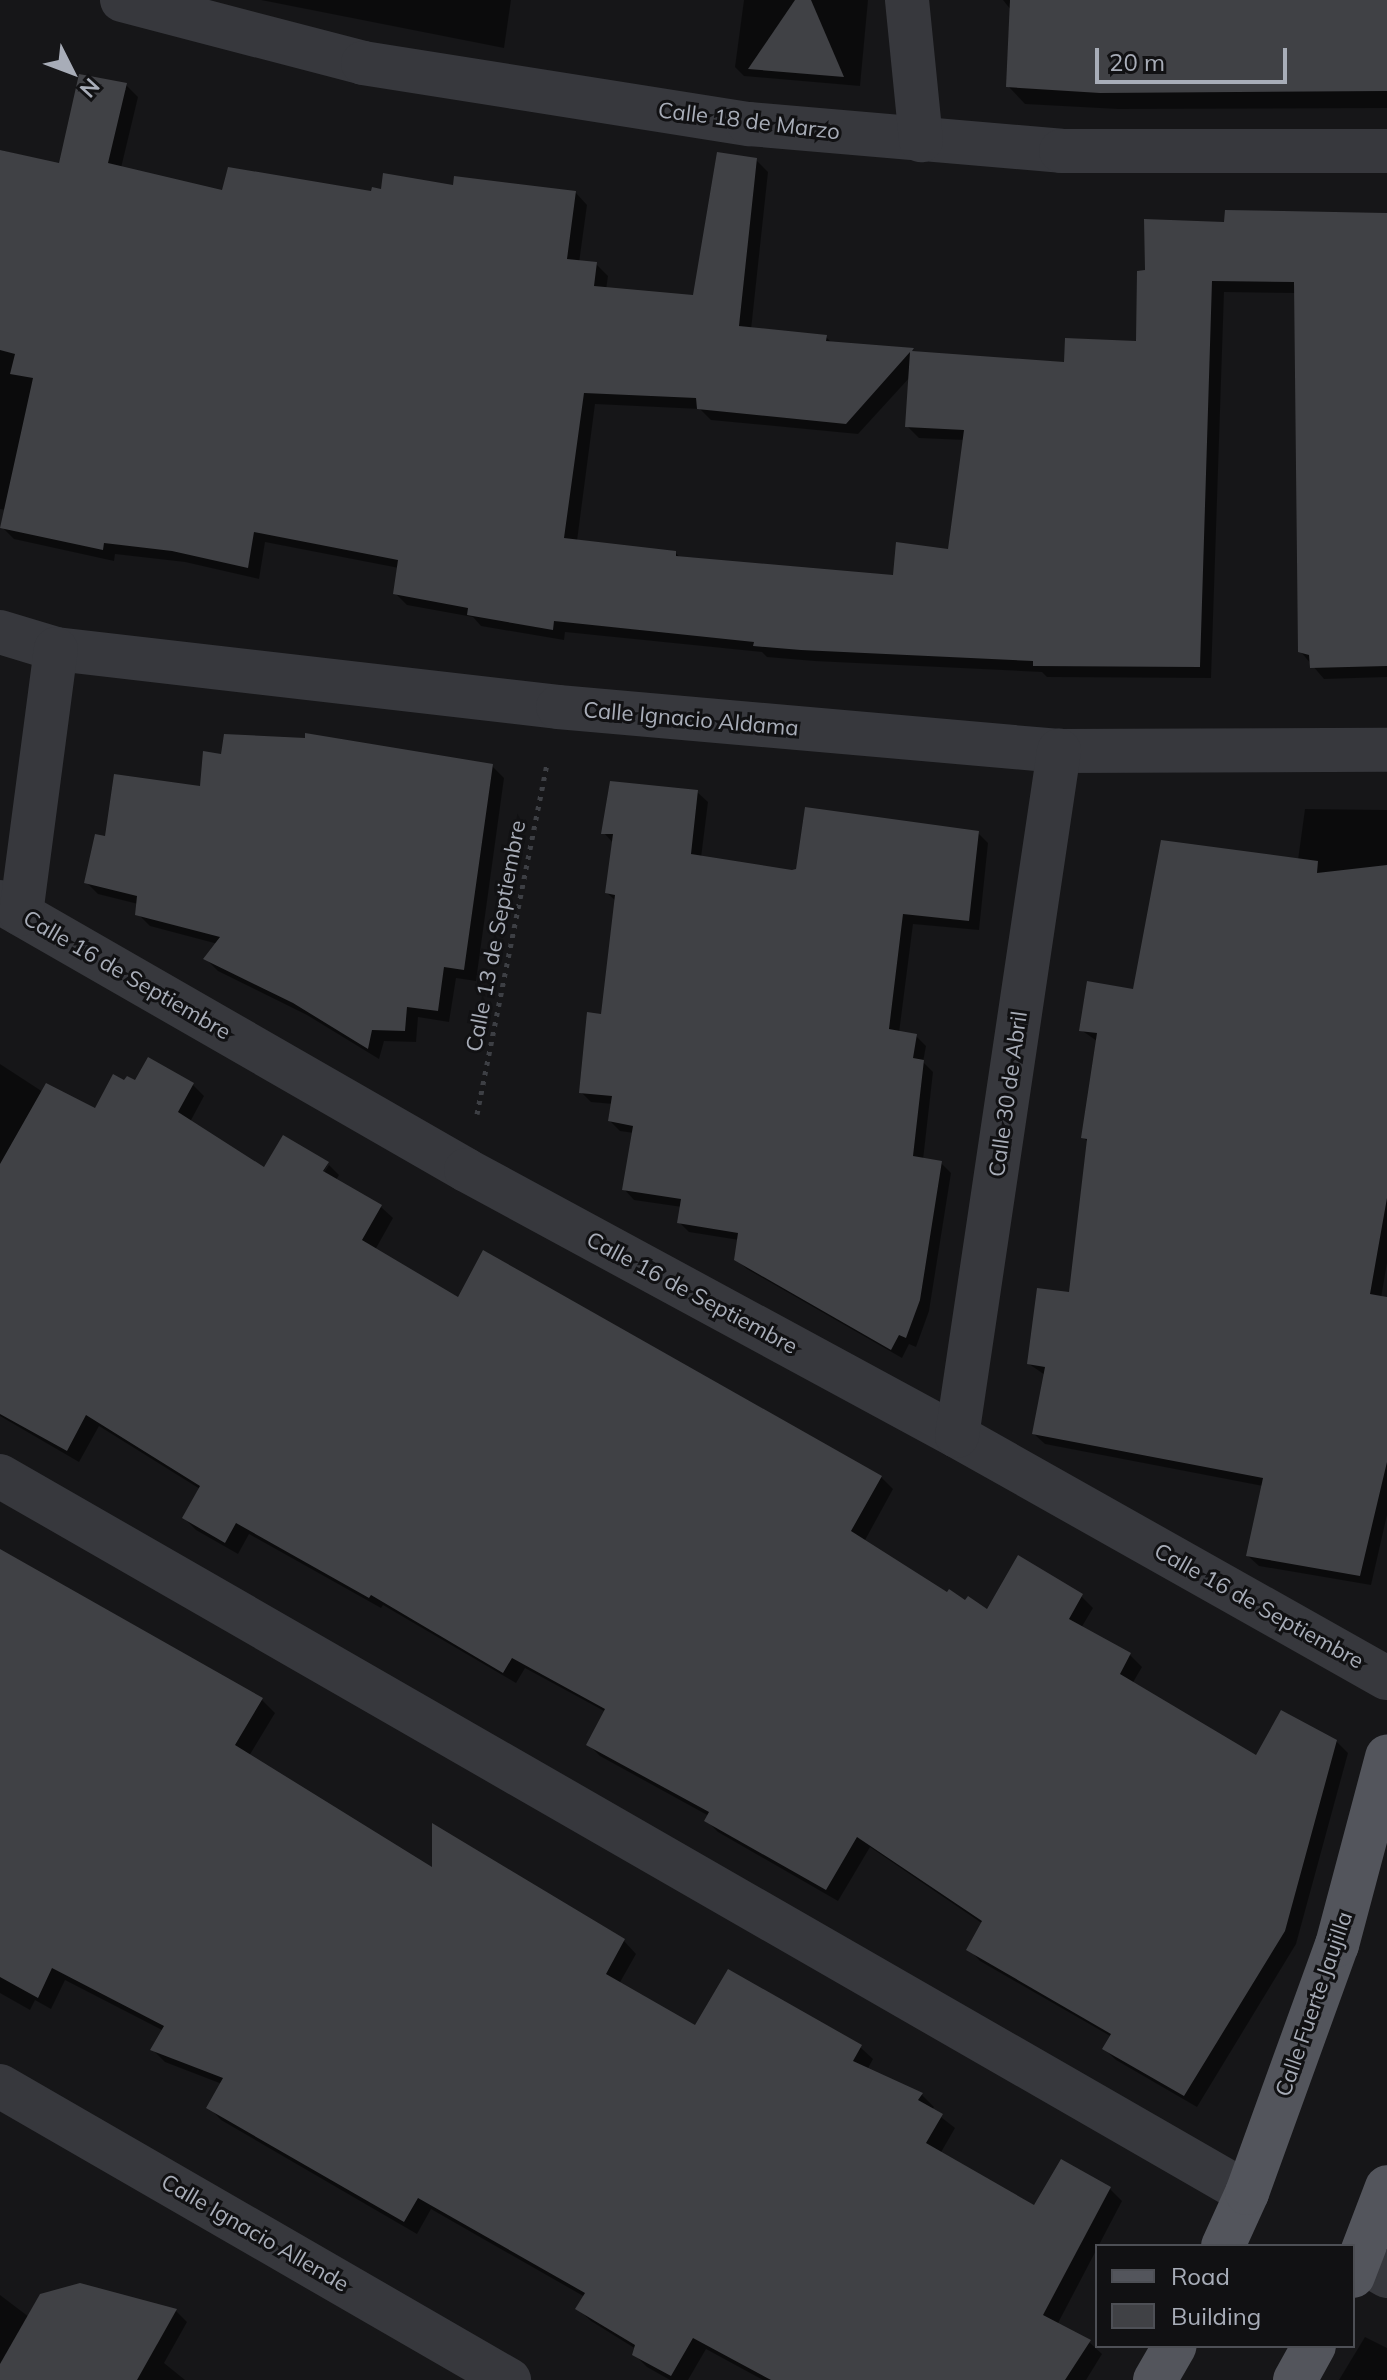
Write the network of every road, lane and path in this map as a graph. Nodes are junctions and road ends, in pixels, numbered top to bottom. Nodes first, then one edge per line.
1 (122, 0) edge
2 (907, 0) edge
3 (921, 140) junction
4 (1387, 151) edge
5 (0, 632) edge
6 (56, 649) junction
7 (558, 707) junction
8 (1387, 750) edge
9 (1059, 751) junction
10 (10, 908) edge
11 (466, 1170) junction
12 (957, 1436) junction
13 (0, 1476) edge
14 (1387, 1678) edge
15 (1387, 1757) edge
16 (0, 2086) edge
17 (1387, 2187) edge
18 (1247, 2193) junction
19 (1224, 2244) edge
20 (1367, 2271) edge
21 (1174, 2348) edge
22 (1313, 2348) edge
23 (509, 2380) edge
24 (1155, 2380) edge
25 (1295, 2380) edge

1 - 3 street, Calle 18 de Marzo
2 - 3 street
3 - 4 street, Calle 18 de Marzo
5 - 6 street, Calle Ignacio Aldama
6 - 7 street, Calle Ignacio Aldama
6 - 10 street
7 - 9 street, Calle Ignacio Aldama
7 - 11 path, Calle 13 de Septiembre
8 - 9 street, Calle Ignacio Aldama
9 - 12 street, Calle 30 de Abril
10 - 11 street, Calle 16 de Septiembre
11 - 12 street, Calle 16 de Septiembre
12 - 14 street, Calle 16 de Septiembre
13 - 18 street
15 - 18 main road, Calle Fuerte Jaujilla
16 - 23 street, Calle Ignacio Allende
17 - 20 main road
18 - 19 main road, Calle Fuerte Jaujilla
21 - 24 main road
22 - 25 main road

